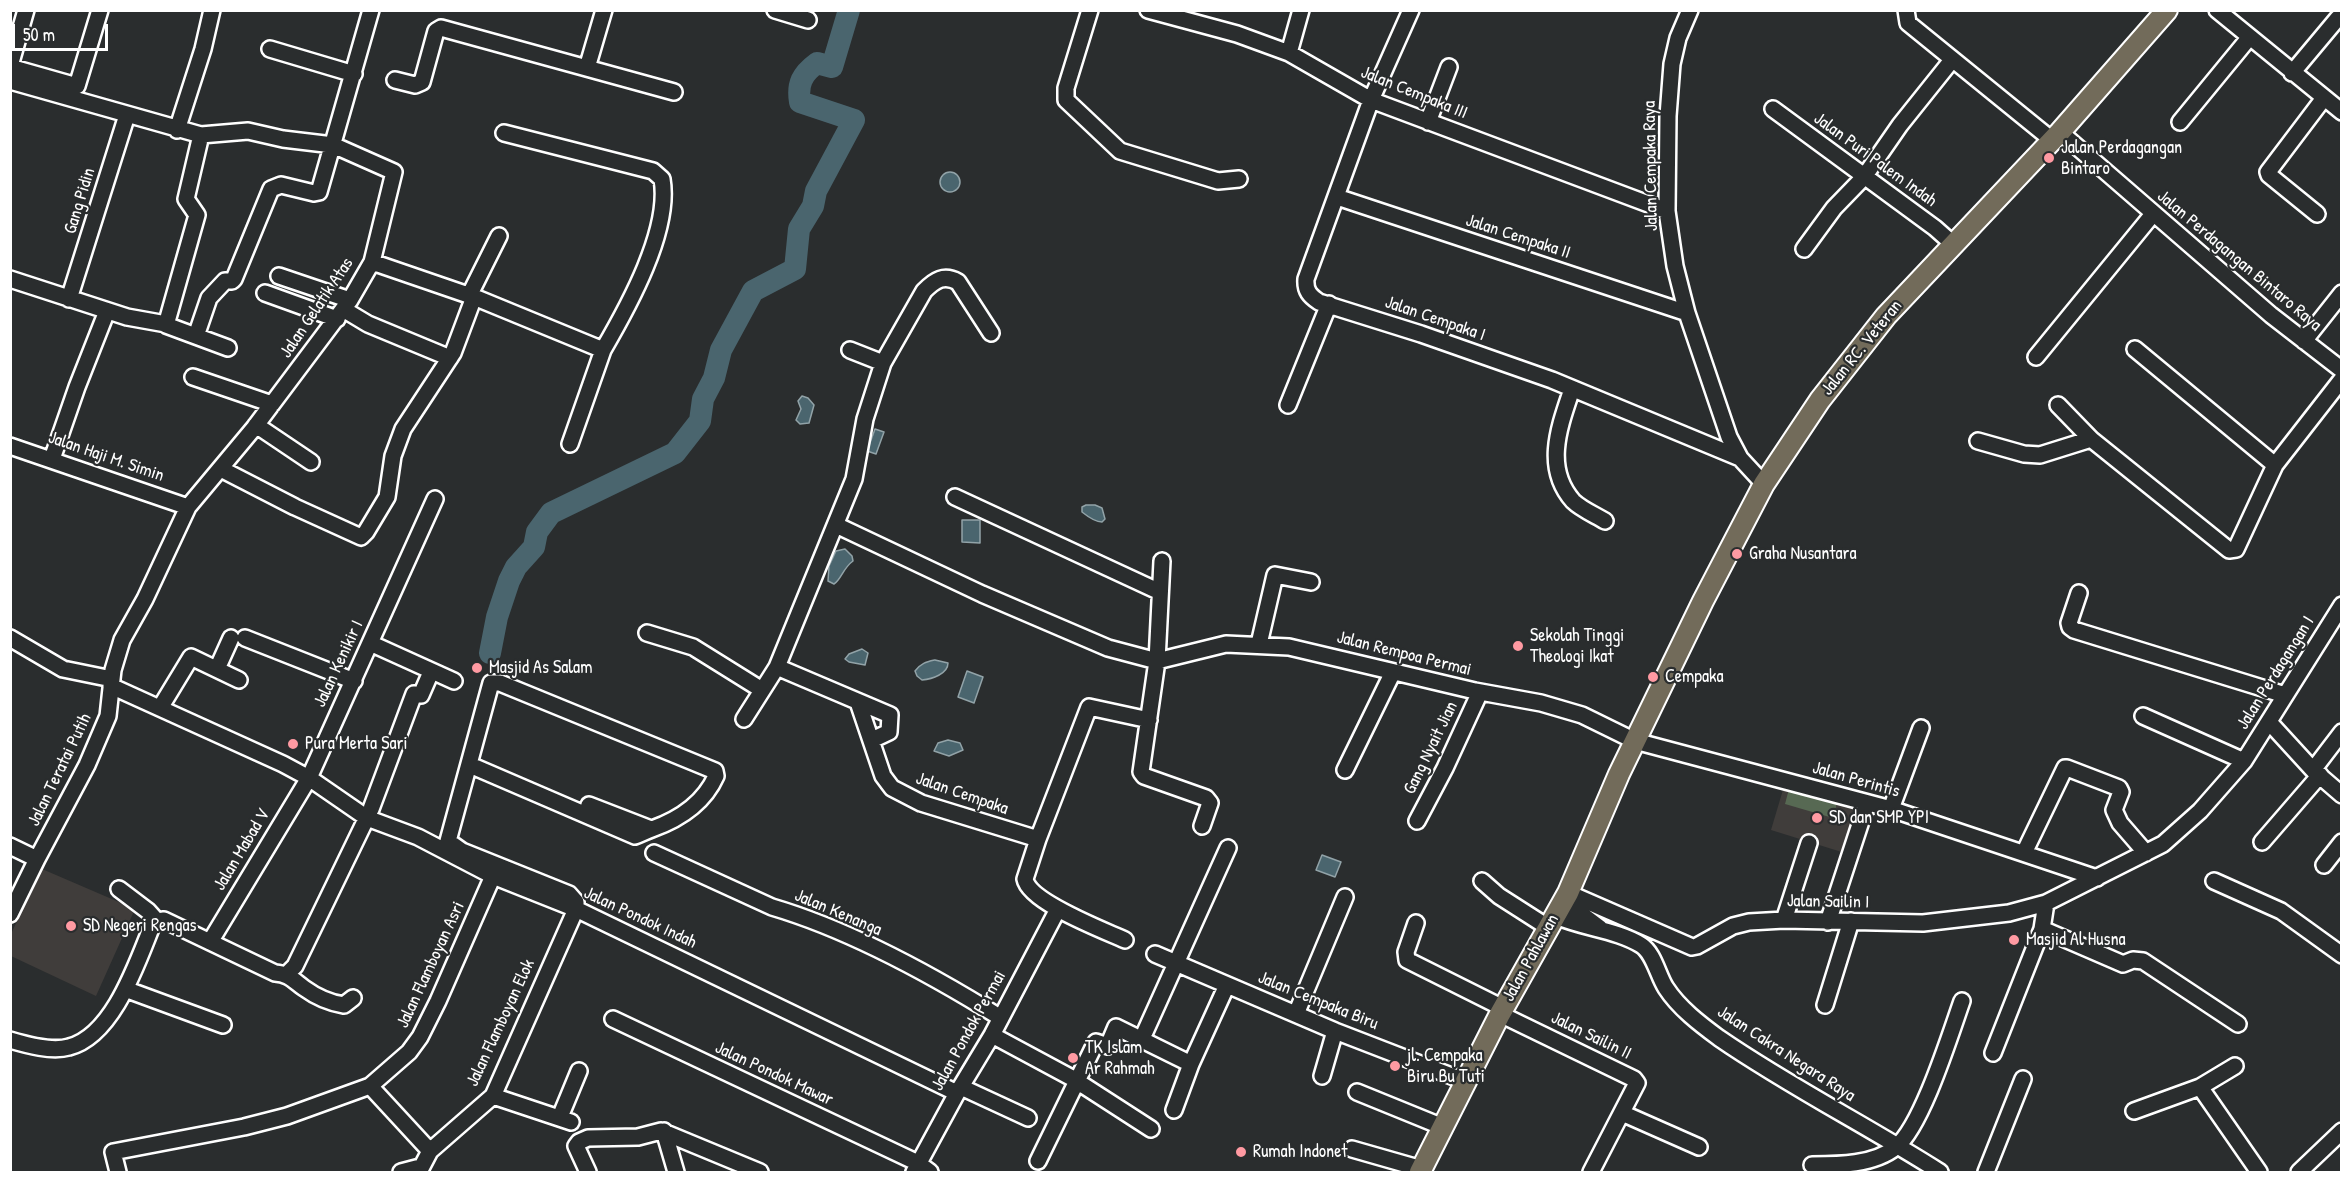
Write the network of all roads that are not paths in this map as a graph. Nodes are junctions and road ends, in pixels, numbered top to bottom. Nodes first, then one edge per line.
1 (26, 10) edge
2 (100, 10) edge
3 (212, 10) edge
4 (371, 10) edge
5 (604, 10) edge
6 (775, 10) edge
7 (1090, 10) edge
8 (1148, 10) edge
9 (1301, 10) edge
10 (1411, 10) edge
11 (1690, 10) edge
12 (1906, 10) edge
13 (2167, 10) edge
14 (2217, 10) edge
15 (1172, 14) edge
16 (2338, 18) dead end
17 (808, 20) dead end
18 (2248, 38) junction
19 (270, 49) dead end
20 (1289, 54) junction
21 (1952, 60) junction
22 (10, 67) edge
23 (1449, 67) dead end
24 (587, 68) junction
25 (2292, 73) junction
26 (354, 74) junction
27 (395, 80) dead end
28 (10, 81) edge
29 (674, 92) dead end
30 (2324, 98) junction
31 (1371, 100) junction
32 (1773, 109) dead end
33 (2342, 112) edge
34 (127, 115) junction
35 (1428, 122) junction
36 (2180, 122) dead end
37 (177, 130) junction
38 (504, 133) dead end
39 (201, 135) junction
40 (2056, 136) junction
41 (333, 145) junction
42 (1864, 177) junction
43 (1239, 179) dead end
44 (1337, 197) junction
45 (1668, 211) junction
46 (2153, 214) junction
47 (2317, 214) dead end
48 (499, 236) dead end
49 (1953, 244) junction
50 (1804, 249) dead end
51 (372, 262) junction
52 (279, 276) dead end
53 (10, 279) edge
54 (265, 293) dead end
55 (2342, 293) edge
56 (471, 297) junction
57 (69, 299) junction
58 (1329, 304) junction
59 (343, 309) junction
60 (107, 311) junction
61 (1687, 313) junction
62 (166, 324) junction
63 (991, 333) dead end
64 (196, 336) junction
65 (2304, 341) junction
66 (228, 348) dead end
67 (2135, 349) dead end
68 (603, 350) junction
69 (850, 350) dead end
70 (2036, 357) dead end
71 (450, 358) junction
72 (883, 363) junction
73 (2342, 370) edge
74 (194, 377) dead end
75 (2342, 379) edge
76 (1572, 389) junction
77 (272, 404) junction
78 (1288, 405) dead end
79 (2058, 405) dead end
80 (256, 425) junction
81 (2091, 439) junction
82 (1978, 441) dead end
83 (570, 444) dead end
84 (10, 446) edge
85 (1740, 458) junction
86 (52, 459) junction
87 (311, 462) dead end
88 (2275, 465) junction
89 (221, 469) junction
90 (1764, 484) junction
91 (956, 497) dead end
92 (435, 499) dead end
93 (188, 507) junction
94 (1605, 521) dead end
95 (836, 525) junction
96 (1162, 561) dead end
97 (1311, 582) dead end
98 (1160, 592) junction
99 (2079, 593) dead end
100 (2342, 605) edge
101 (647, 633) dead end
102 (10, 638) edge
103 (370, 643) junction
104 (1259, 644) junction
105 (1157, 661) junction
106 (777, 667) junction
107 (217, 669) junction
108 (431, 672) junction
109 (1393, 672) junction
110 (239, 680) dead end
111 (354, 681) junction
112 (454, 681) dead end
113 (111, 683) junction
114 (762, 690) junction
115 (1480, 692) junction
116 (2284, 695) junction
117 (858, 702) junction
118 (160, 708) junction
119 (2143, 716) dead end
120 (744, 719) dead end
121 (1149, 720) junction
122 (2270, 723) junction
123 (1921, 728) dead end
124 (2342, 732) edge
125 (872, 740) junction
126 (1635, 741) junction
127 (472, 760) junction
128 (2244, 761) junction
129 (1345, 770) dead end
130 (2316, 773) junction
131 (309, 778) junction
132 (2342, 795) edge
133 (1867, 802) junction
134 (1891, 809) junction
135 (367, 818) junction
136 (1416, 820) dead end
137 (1202, 826) dead end
138 (1038, 839) junction
139 (2262, 842) dead end
140 (2342, 842) edge
141 (1809, 843) dead end
142 (10, 846) edge
143 (1228, 848) dead end
144 (654, 853) dead end
145 (2025, 853) junction
146 (2146, 853) junction
147 (37, 859) junction
148 (2324, 865) dead end
149 (496, 871) junction
150 (2097, 878) junction
151 (2214, 880) dead end
152 (1482, 881) dead end
153 (119, 889) dead end
154 (1345, 897) dead end
155 (2046, 903) junction
156 (576, 909) junction
157 (1058, 909) junction
158 (1559, 910) junction
159 (10, 914) edge
160 (1784, 920) junction
161 (157, 921) junction
162 (1851, 921) junction
163 (1416, 922) dead end
164 (1828, 922) junction
165 (2042, 929) junction
166 (1125, 940) dead end
167 (210, 942) junction
168 (1155, 954) dead end
169 (2342, 956) edge
170 (1177, 965) junction
171 (287, 974) junction
172 (1227, 985) junction
173 (125, 989) junction
174 (353, 998) dead end
175 (1962, 1001) dead end
176 (1825, 1005) dead end
177 (1502, 1011) junction
178 (1296, 1014) junction
179 (1001, 1018) junction
180 (613, 1019) dead end
181 (223, 1024) dead end
182 (2238, 1024) dead end
183 (1335, 1031) junction
184 (1145, 1032) dead end
185 (992, 1035) junction
186 (10, 1041) edge
187 (1993, 1053) dead end
188 (1191, 1064) junction
189 (2235, 1066) dead end
190 (579, 1071) dead end
191 (1322, 1076) dead end
192 (2023, 1079) dead end
193 (1078, 1082) junction
194 (1467, 1082) junction
195 (370, 1086) junction
196 (2200, 1087) junction
197 (959, 1090) junction
198 (1357, 1092) dead end
199 (493, 1096) junction
200 (1173, 1110) dead end
201 (2134, 1111) dead end
202 (1622, 1113) junction
203 (1028, 1118) dead end
204 (1443, 1127) junction
205 (1151, 1129) dead end
206 (664, 1131) junction
207 (2342, 1131) edge
208 (1699, 1147) dead end
209 (1896, 1147) junction
210 (1352, 1149) dead end
211 (430, 1151) junction
212 (1038, 1161) dead end
213 (1812, 1165) dead end
214 (921, 1170) edge
215 (424, 1171) edge
216 (1421, 1171) edge
217 (118, 1173) edge
218 (401, 1173) edge
219 (588, 1173) edge
220 (676, 1173) edge
221 (760, 1173) edge
222 (1591, 1173) edge
223 (1940, 1173) edge
224 (1986, 1173) edge
225 (2259, 1173) edge
226 (2299, 1173) edge

1 - 22 street
2 - 22 street
3 - 37 street
4 - 26 street
5 - 24 street
6 - 17 street
7 - 43 street
8 - 15 street, Jalan Cempaka III
9 - 20 street
10 - 31 street, Jalan Cempaka I
11 - 45 street, Jalan Cempaka Raya
12 - 21 street, Jalan Perdagangan Bintaro Raya
13 - 40 main road, Jalan RC. Veteran
14 - 18 street
15 - 20 street, Jalan Cempaka III
16 - 25 street
18 - 25 street
18 - 36 street
19 - 26 street
20 - 31 street, Jalan Cempaka III
21 - 40 street, Jalan Perdagangan Bintaro Raya
21 - 42 street
23 - 35 street
24 - 27 street
24 - 29 street
25 - 30 street
26 - 41 street
28 - 34 street, Jalan Gelatik Atas
30 - 33 street
30 - 47 street
31 - 35 street, Jalan Cempaka III
31 - 44 street, Jalan Cempaka I
32 - 42 street, Jalan Puri Palem Indah
34 - 37 street, Jalan Gelatik Atas
34 - 57 street, Gang Pidin
35 - 45 street, Jalan Cempaka III
37 - 39 street, Jalan Gelatik Atas
38 - 68 street
39 - 41 street, Jalan Gelatik Atas
39 - 62 street
40 - 46 street, Jalan Perdagangan Bintaro Raya
40 - 49 main road, Jalan RC. Veteran
41 - 51 street, Jalan Gelatik Atas
41 - 64 street
42 - 49 street, Jalan Puri Palem Indah
42 - 50 street
44 - 58 street, Jalan Cempaka I
44 - 61 street, Jalan Cempaka II
45 - 61 street, Jalan Cempaka Raya
46 - 65 street, Jalan Perdagangan Bintaro Raya
46 - 70 street
48 - 56 street
49 - 90 main road, Jalan RC. Veteran
51 - 56 street
51 - 59 street, Jalan Gelatik Atas
52 - 59 street
53 - 57 street
54 - 59 street
55 - 65 street
56 - 68 street
56 - 71 street
57 - 60 street
58 - 76 street, Jalan Cempaka I
58 - 78 street
59 - 71 street
59 - 77 street, Jalan Gelatik Atas
60 - 62 street
60 - 86 street
61 - 85 street, Jalan Cempaka Raya
62 - 64 street
63 - 72 street
64 - 66 street
65 - 73 street, Jalan Perdagangan Bintaro Raya
67 - 88 street
68 - 83 street
69 - 72 street
71 - 89 street
72 - 95 street
74 - 77 street
75 - 88 street
76 - 85 street, Jalan Cempaka I
76 - 94 street
77 - 80 street, Jalan Gelatik Atas
79 - 81 street
80 - 87 street
80 - 89 street, Jalan Gelatik Atas
81 - 82 street
81 - 88 street
84 - 86 street, Jalan Haji M. Simin
85 - 90 street, Jalan Cempaka Raya
86 - 93 street, Jalan Haji M. Simin
89 - 93 street, Jalan Gelatik Atas
90 - 126 main road, Jalan RC. Veteran
91 - 98 street
92 - 103 street, Jalan Kenikir I
93 - 113 street, Jalan Teratai Putih
95 - 105 street
95 - 106 street
96 - 98 street
97 - 104 street
98 - 105 street
99 - 116 street
100 - 116 street, Jalan Perdagangan I
101 - 114 street
102 - 113 street
103 - 108 street
103 - 111 street, Jalan Kenikir I
104 - 105 street, Jalan Rempoa Permai
104 - 109 street, Jalan Rempoa Permai
105 - 121 street
106 - 114 street
106 - 117 street
107 - 110 street
107 - 111 street
107 - 118 street
108 - 112 street
108 - 135 street
109 - 115 street, Jalan Rempoa Permai
109 - 129 street
111 - 131 street, Jalan Kenikir I
113 - 118 street
113 - 147 street, Jalan Teratai Putih
114 - 120 street
115 - 126 street, Jalan Rempoa Permai
115 - 136 street, Gang Nyait Jian
116 - 122 street, Jalan Perdagangan I
117 - 125 street, Jalan Cempaka
117 - 125 street
118 - 131 street
119 - 128 street
121 - 137 street
121 - 138 street
122 - 128 street, Jalan Perdagangan I
122 - 130 street
123 - 134 street
124 - 130 street
125 - 138 street, Jalan Cempaka
126 - 133 street, Jalan Perintis
126 - 158 main road, Jalan Pahlawan
127 - 127 street
127 - 149 street
128 - 146 street, Jalan Perdagangan I
130 - 132 street
130 - 139 street
131 - 135 street
131 - 167 street, Jalan Mabad V
133 - 134 street, Jalan Perintis
133 - 164 street
134 - 145 street, Jalan Perintis
135 - 149 street
135 - 171 street
138 - 157 street
140 - 148 street
141 - 160 street
142 - 147 street
143 - 170 street
144 - 179 street, Jalan Kenanga
145 - 146 street
145 - 150 street, Jalan Perintis
146 - 150 street, Jalan Perdagangan I
147 - 159 street, Jalan Teratai Putih
149 - 156 street
149 - 195 street, Jalan Flamboyan Asri
150 - 155 street, Jalan Sailin I
151 - 169 street
152 - 158 street
153 - 161 street
154 - 178 street
155 - 162 street, Jalan Sailin I
155 - 165 street
156 - 197 street, Jalan Pondok Indah
156 - 199 street, Jalan Flamboyan Elok
157 - 166 street
157 - 179 street, Jalan Pondok Permai
158 - 160 street, Jalan Sailin I
158 - 177 main road, Jalan Pahlawan
158 - 209 street, Jalan Cakra Negara Raya
160 - 164 street, Jalan Sailin I
161 - 167 street
161 - 173 street
162 - 164 street, Jalan Sailin I
162 - 176 street
163 - 177 street
165 - 182 street
165 - 187 street
167 - 171 street
168 - 170 street, Jalan Cempaka Biru
170 - 172 street, Jalan Cempaka Biru
170 - 184 street
171 - 174 street
172 - 178 street, Jalan Cempaka Biru
172 - 188 street
173 - 181 street
173 - 186 street
175 - 209 street
177 - 194 main road, Jalan Pahlawan
177 - 202 street, Jalan Sailin II
178 - 183 street, Jalan Cempaka Biru
179 - 185 street, Jalan Pondok Permai
180 - 214 street, Jalan Pondok Mawar
183 - 191 street
183 - 194 street, Jalan Cempaka Biru
185 - 193 street
185 - 197 street, Jalan Pondok Permai
188 - 193 street
188 - 200 street
189 - 196 street
190 - 199 street
192 - 224 street
193 - 205 street
193 - 212 street
194 - 204 main road, Jalan Pahlawan
195 - 211 street
195 - 217 street, Jalan Flamboyan Asri
196 - 201 street
196 - 225 street
197 - 203 street, Jalan Pondok Indah
197 - 214 street, Jalan Pondok Permai
198 - 204 street
199 - 211 street, Jalan Flamboyan Elok
202 - 208 street
202 - 222 street, Jalan Sailin II
204 - 216 main road, Jalan Pahlawan
206 - 219 street
206 - 220 street
206 - 221 street
207 - 226 street
209 - 213 street
209 - 223 street, Jalan Cakra Negara Raya
210 - 216 street
211 - 215 street, Jalan Flamboyan Elok
215 - 218 street

